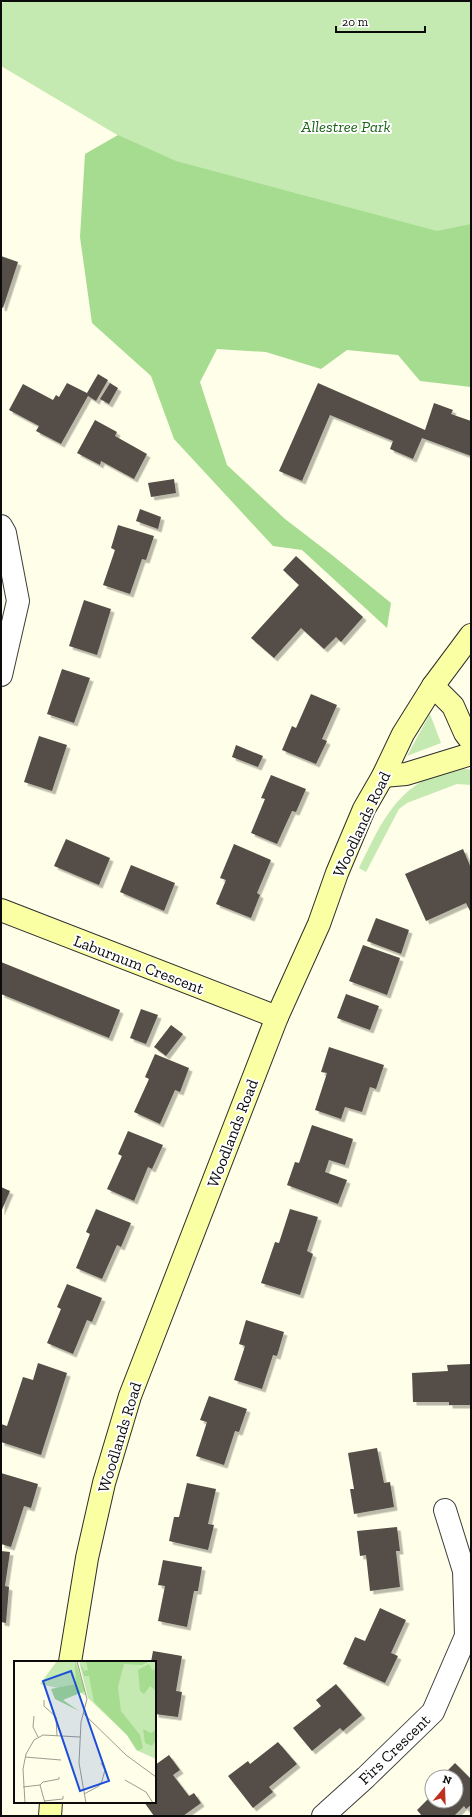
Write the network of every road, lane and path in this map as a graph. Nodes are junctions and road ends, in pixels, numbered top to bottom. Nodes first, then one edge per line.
1 (1, 526) edge
2 (471, 636) edge
3 (1, 675) edge
4 (433, 686) junction
5 (471, 741) edge
6 (471, 754) edge
7 (384, 776) junction
8 (1, 910) edge
9 (277, 1017) junction
10 (445, 1510) dead end
11 (70, 1661) edge
12 (51, 1803) edge
13 (50, 1816) edge
14 (323, 1816) edge

1 - 3 street
2 - 4 street, Woodlands Road
4 - 5 street
4 - 7 street, Woodlands Road
6 - 7 street
7 - 9 street, Woodlands Road
8 - 9 street, Laburnum Crescent
9 - 11 street, Woodlands Road
10 - 14 street, Firs Crescent
12 - 13 street

